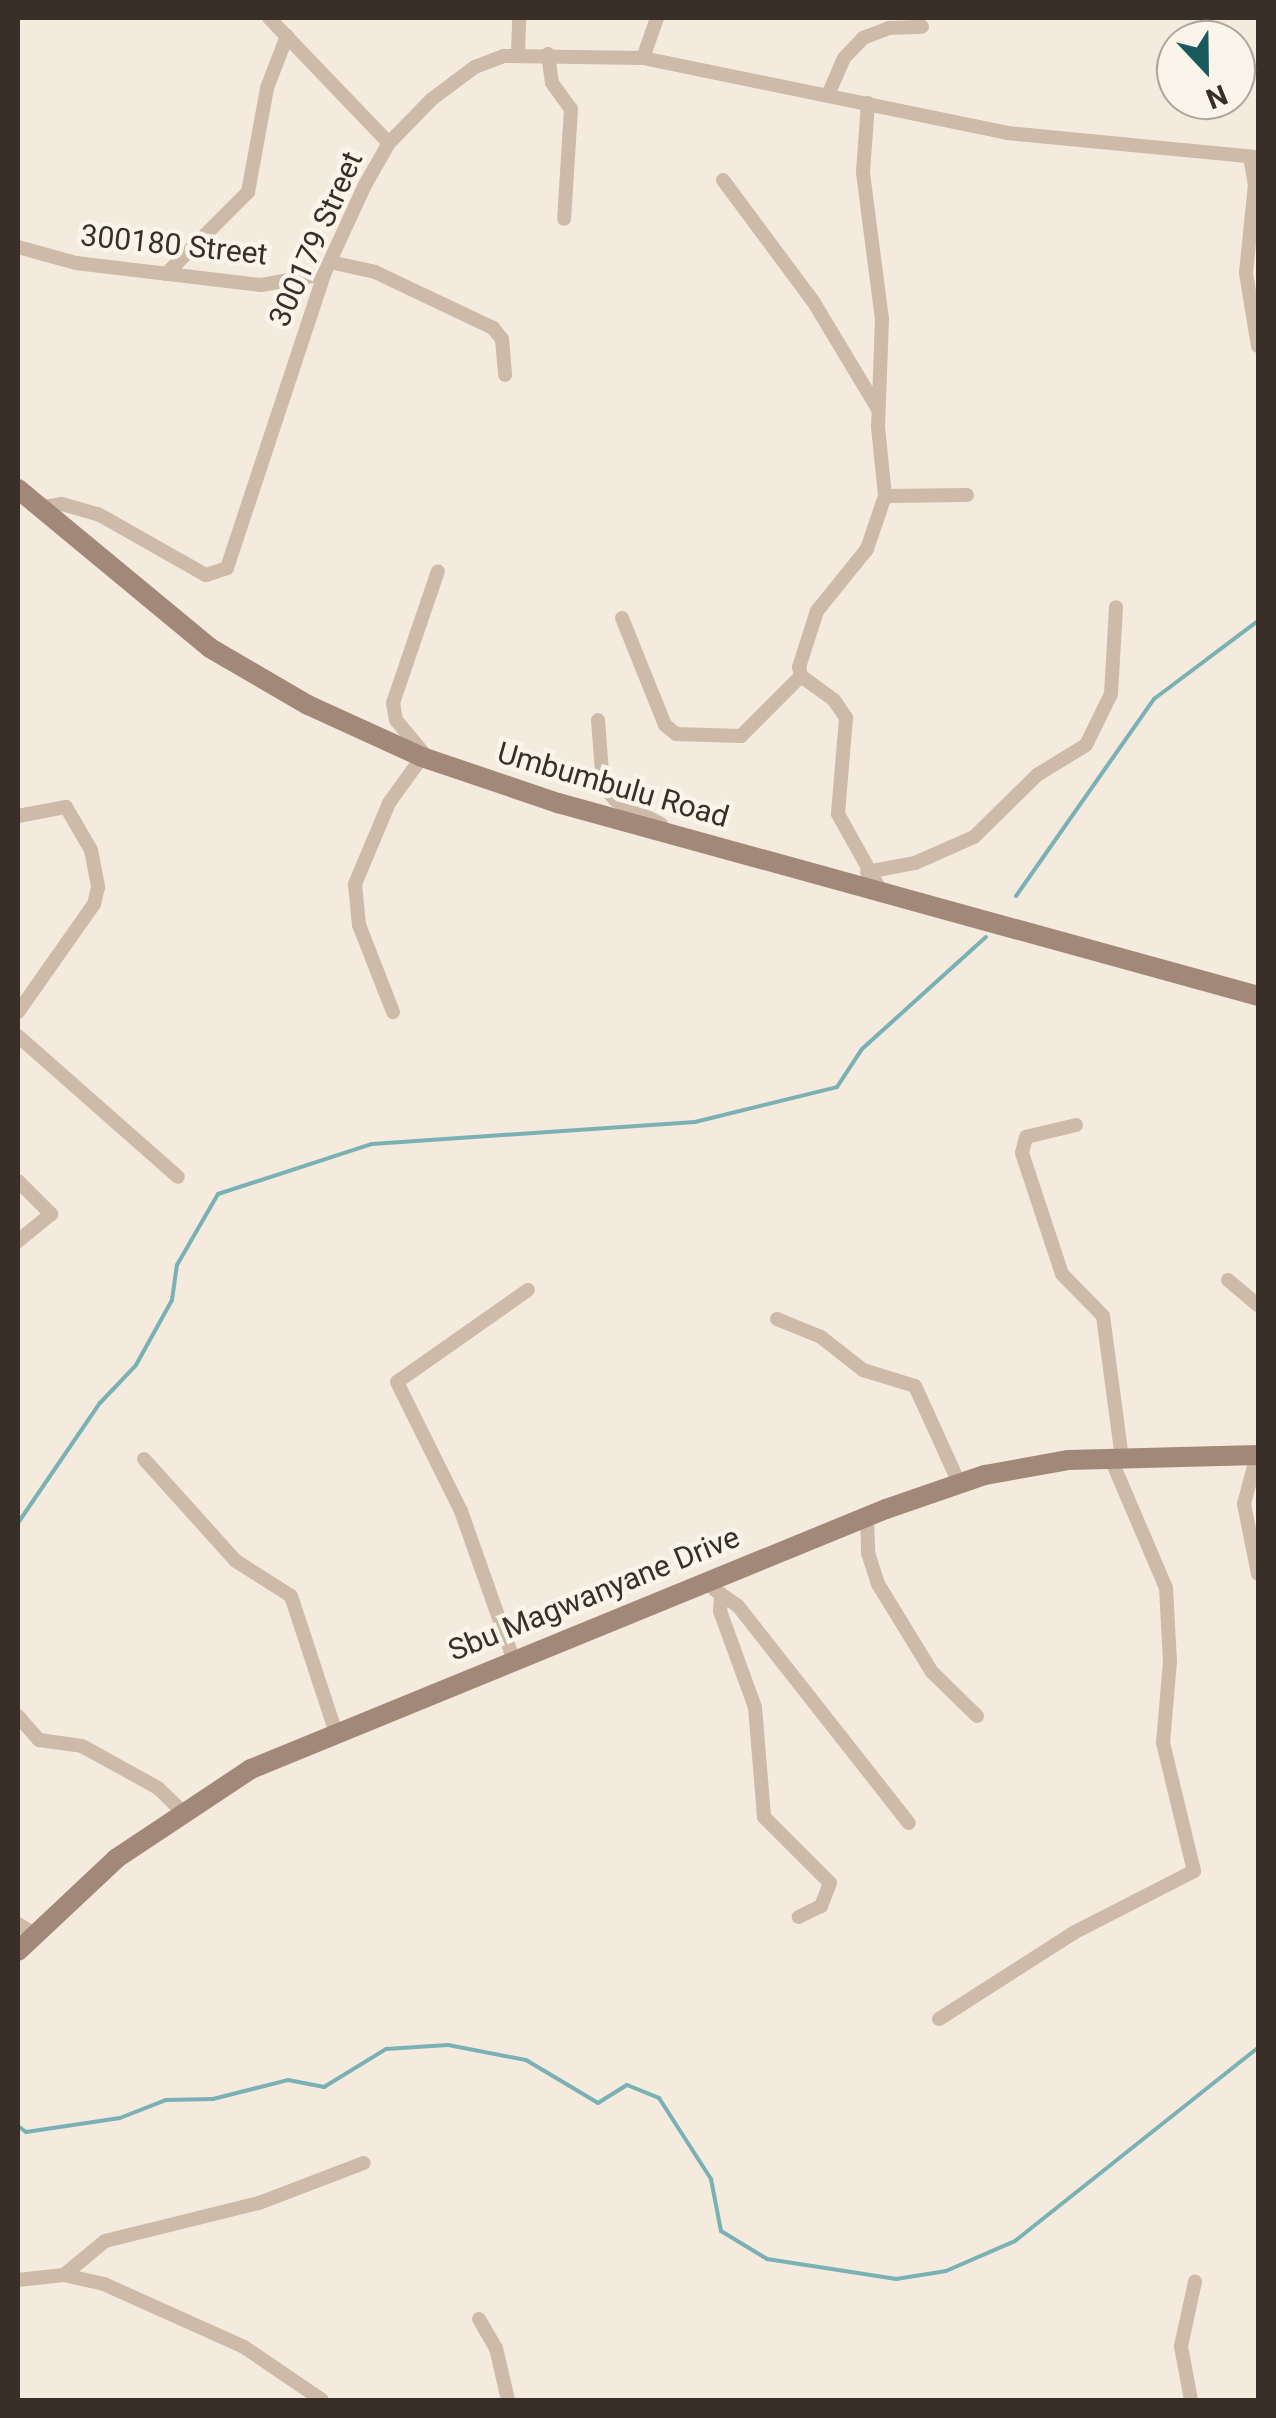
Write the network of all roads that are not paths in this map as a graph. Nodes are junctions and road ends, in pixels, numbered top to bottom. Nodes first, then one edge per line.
1 (269, 18) edge
2 (518, 18) edge
3 (657, 18) edge
4 (922, 27) dead end
5 (287, 36) junction
6 (518, 54) junction
7 (548, 54) junction
8 (642, 58) junction
9 (828, 95) junction
10 (868, 103) junction
11 (389, 143) junction
12 (1254, 157) edge
13 (723, 180) dead end
14 (564, 219) dead end
15 (18, 247) edge
16 (327, 268) junction
17 (166, 274) junction
18 (1258, 346) edge
19 (505, 375) dead end
20 (878, 410) junction
21 (18, 489) edge
22 (967, 495) dead end
23 (885, 496) junction
24 (39, 508) junction
25 (438, 570) dead end
26 (1116, 608) dead end
27 (622, 618) dead end
28 (800, 676) junction
29 (598, 720) dead end
30 (425, 758) junction
31 (18, 816) edge
32 (678, 836) junction
33 (867, 872) junction
34 (881, 892) junction
35 (1258, 996) edge
36 (18, 1012) edge
37 (392, 1012) dead end
38 (18, 1036) edge
39 (1076, 1125) dead end
40 (178, 1177) dead end
41 (18, 1181) edge
42 (18, 1241) edge
43 (1228, 1280) dead end
44 (528, 1290) dead end
45 (1258, 1305) edge
46 (777, 1319) dead end
47 (1258, 1455) edge
48 (1116, 1457) junction
49 (144, 1459) dead end
50 (959, 1483) junction
51 (867, 1518) junction
52 (1258, 1574) edge
53 (716, 1587) junction
54 (514, 1658) junction
55 (18, 1716) edge
56 (977, 1716) dead end
57 (334, 1730) junction
58 (182, 1811) junction
59 (909, 1823) dead end
60 (798, 1917) dead end
61 (26, 1929) edge
62 (18, 1952) edge
63 (939, 2019) dead end
64 (364, 2164) dead end
65 (64, 2275) junction
66 (18, 2280) edge
67 (1195, 2282) dead end
68 (479, 2319) dead end
69 (322, 2400) edge
70 (508, 2400) edge
71 (1191, 2400) edge

1 - 5 street
2 - 6 street
3 - 8 street
4 - 9 street
5 - 11 street
5 - 17 street
6 - 7 street, 300179 Street
6 - 11 street, 300179 Street
7 - 8 street, 300179 Street
7 - 14 street
8 - 9 street, 300179 Street
9 - 10 street, 300179 Street
10 - 12 street, 300179 Street
10 - 20 street
11 - 16 street, 300179 Street
12 - 18 street
13 - 20 street
15 - 17 street, 300180 Street
16 - 17 street, 300180 Street
16 - 19 street
16 - 24 street, 300179 Street
20 - 23 street
21 - 24 main road, Umbumbulu Road
22 - 23 street
23 - 28 street
24 - 30 main road, Umbumbulu Road
25 - 30 street
26 - 33 street
27 - 28 street
28 - 33 street
29 - 32 street
30 - 32 main road, Umbumbulu Road
30 - 37 street
31 - 36 street
32 - 34 main road, Umbumbulu Road
33 - 34 street
34 - 35 main road, Umbumbulu Road
38 - 40 street
39 - 48 street
41 - 42 street
43 - 45 street
44 - 54 street
46 - 50 street
47 - 48 main road, Sbu Magwanyane Drive
47 - 52 street
48 - 50 main road, Sbu Magwanyane Drive
48 - 63 street
49 - 57 street
50 - 51 main road, Sbu Magwanyane Drive
51 - 53 main road, Sbu Magwanyane Drive
51 - 56 street
53 - 54 main road, Sbu Magwanyane Drive
53 - 59 street
53 - 60 street
54 - 57 main road, Sbu Magwanyane Drive
55 - 58 street
57 - 58 main road, Sbu Magwanyane Drive
58 - 61 main road, Sbu Magwanyane Drive
61 - 62 main road, Sbu Magwanyane Drive
64 - 65 street
65 - 66 street
65 - 69 street
67 - 71 street
68 - 70 street

